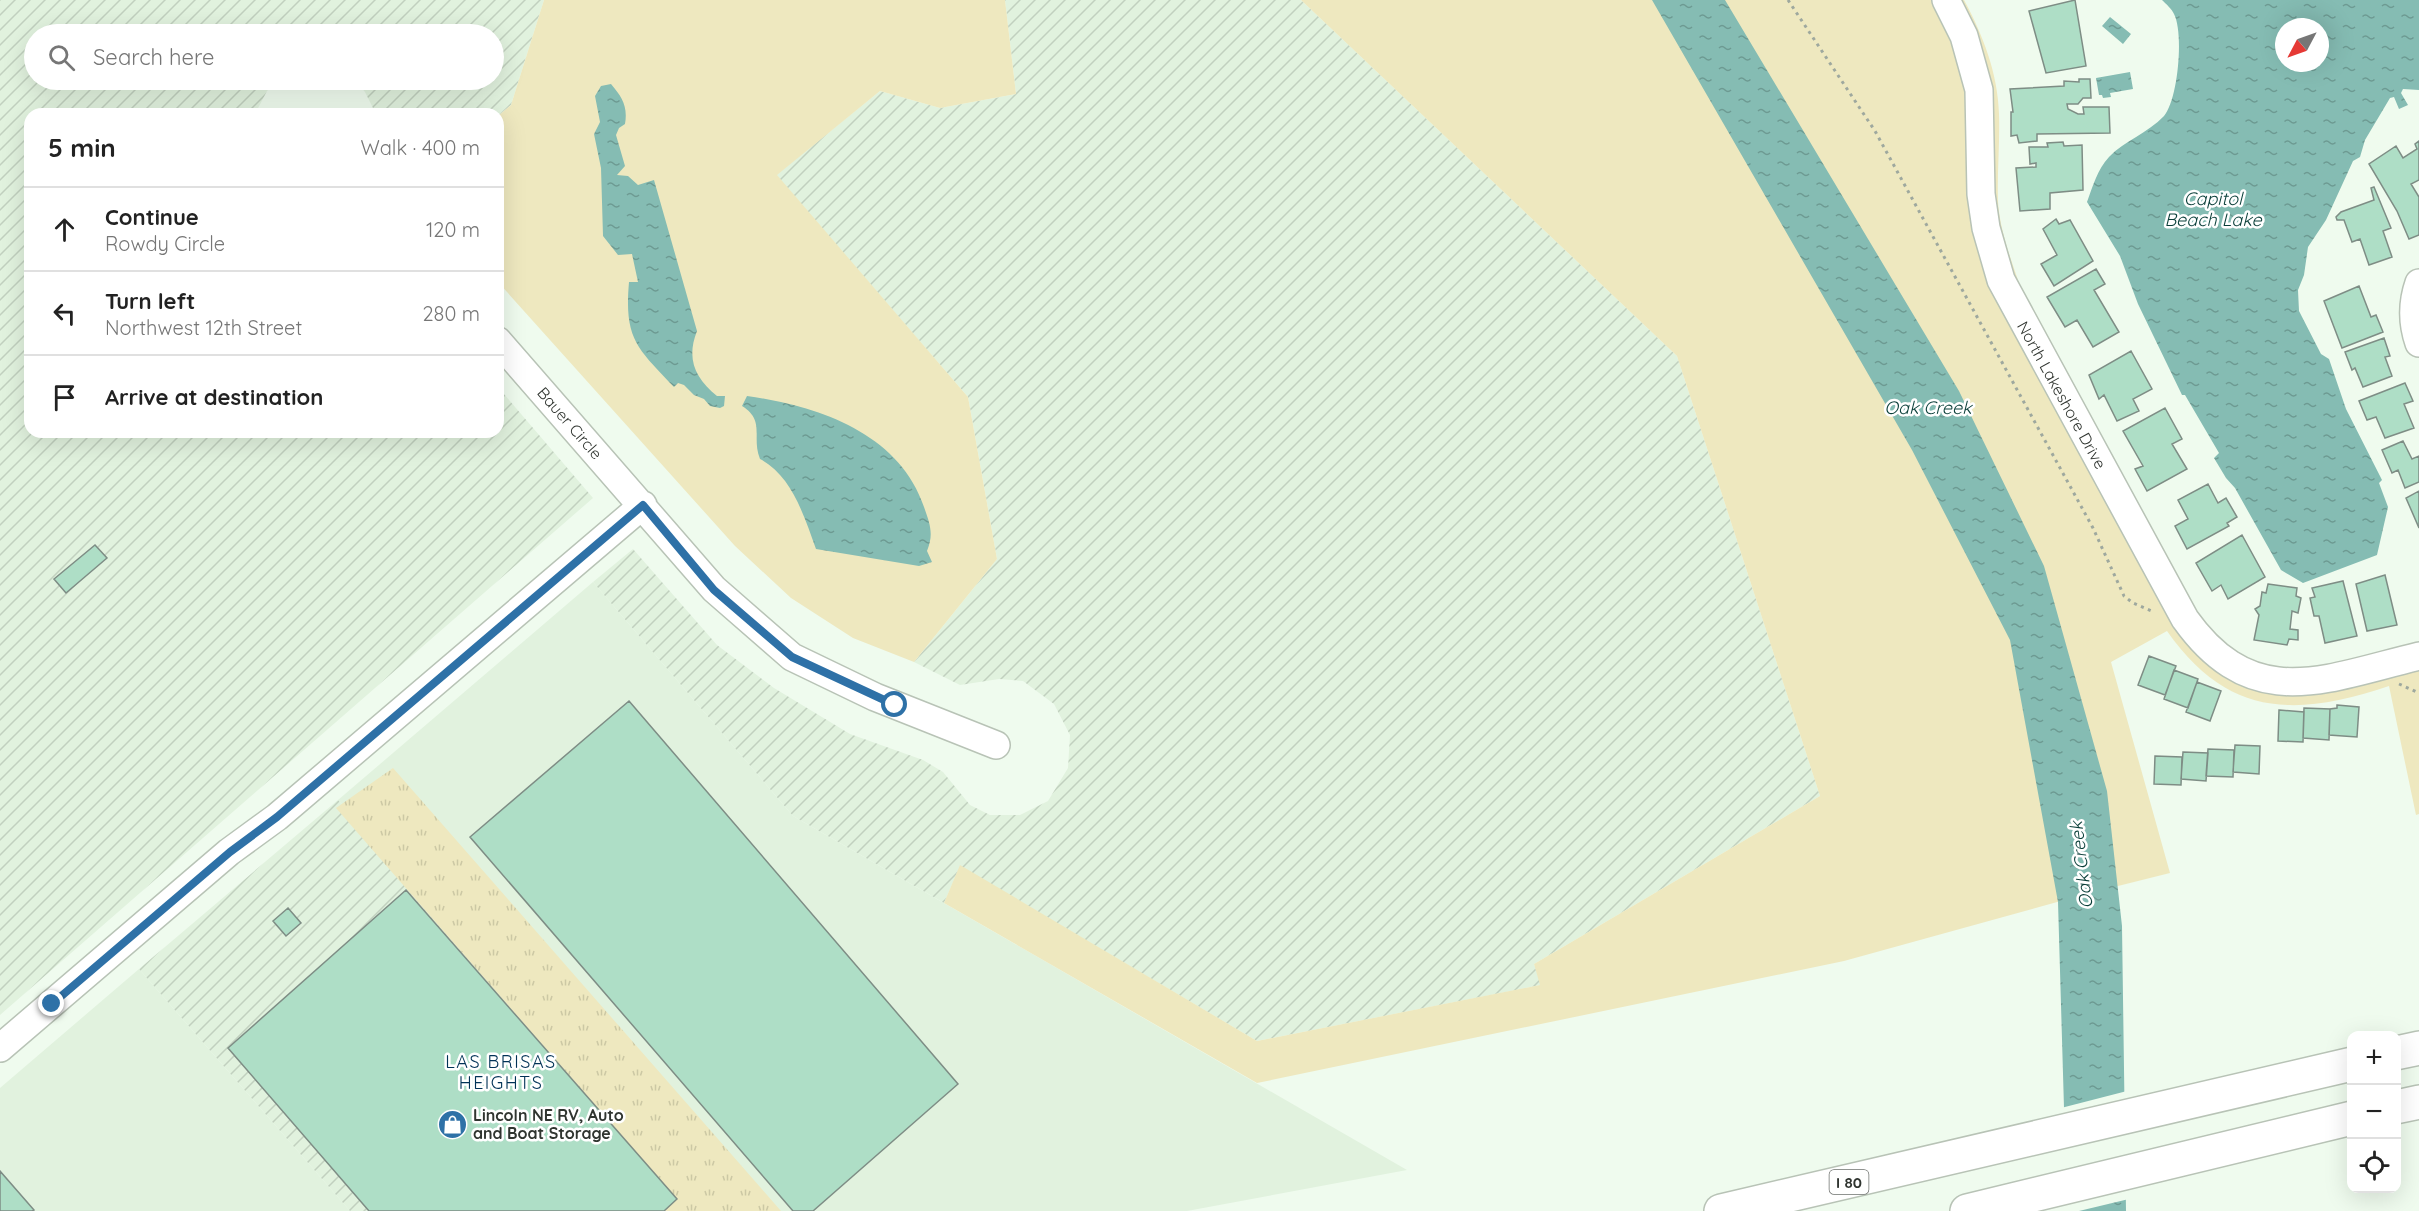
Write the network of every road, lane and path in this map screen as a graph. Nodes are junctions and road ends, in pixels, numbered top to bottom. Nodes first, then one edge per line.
1 (1946, 0) edge
2 (2419, 283) edge
3 (2419, 343) edge
4 (504, 348) edge
5 (643, 505) junction
6 (2419, 656) edge
7 (996, 745) dead end
8 (0, 1048) edge
9 (2419, 1048) edge
10 (2401, 1052) edge
11 (2347, 1065) edge
12 (2419, 1102) edge
13 (2401, 1106) edge
14 (2347, 1119) edge
15 (1974, 1210) edge
16 (1721, 1211) edge

1 - 6 street, North Lakeshore Drive
2 - 3 street
4 - 5 street, Bauer Circle
5 - 7 street, Bauer Circle
5 - 8 street
9 - 10 highway
11 - 16 highway, I 80
12 - 13 highway
14 - 15 highway

